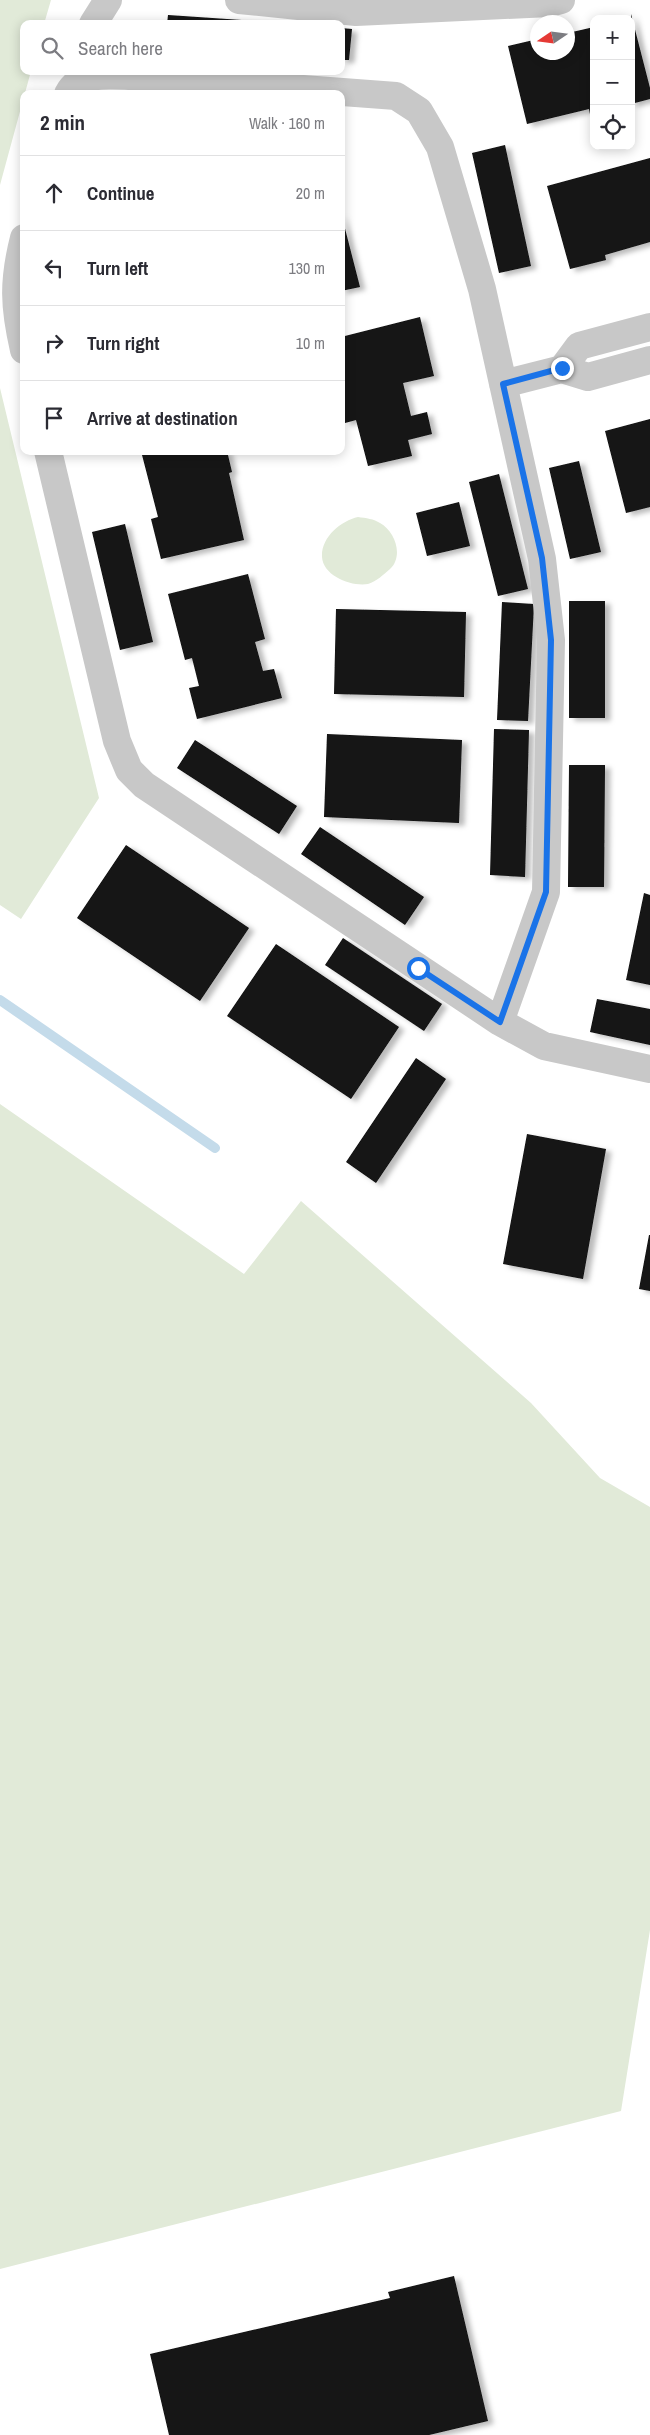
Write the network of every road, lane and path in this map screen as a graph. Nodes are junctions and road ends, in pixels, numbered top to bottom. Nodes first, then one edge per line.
1 (108, 0) edge
2 (239, 0) edge
3 (561, 0) edge
4 (95, 20) edge
5 (91, 75) edge
6 (118, 75) edge
7 (70, 90) edge
8 (316, 90) edge
9 (345, 92) edge
10 (20, 254) edge
11 (650, 327) edge
12 (20, 332) edge
13 (650, 360) edge
14 (562, 368) junction
15 (503, 384) junction
16 (49, 455) edge
17 (500, 1022) junction
18 (650, 1068) edge

1 - 4 lane
2 - 3 lane
5 - 7 lane
6 - 8 lane
9 - 15 lane
10 - 12 lane
11 - 14 lane
13 - 14 lane
14 - 15 lane
15 - 17 lane
16 - 17 lane
17 - 18 lane

